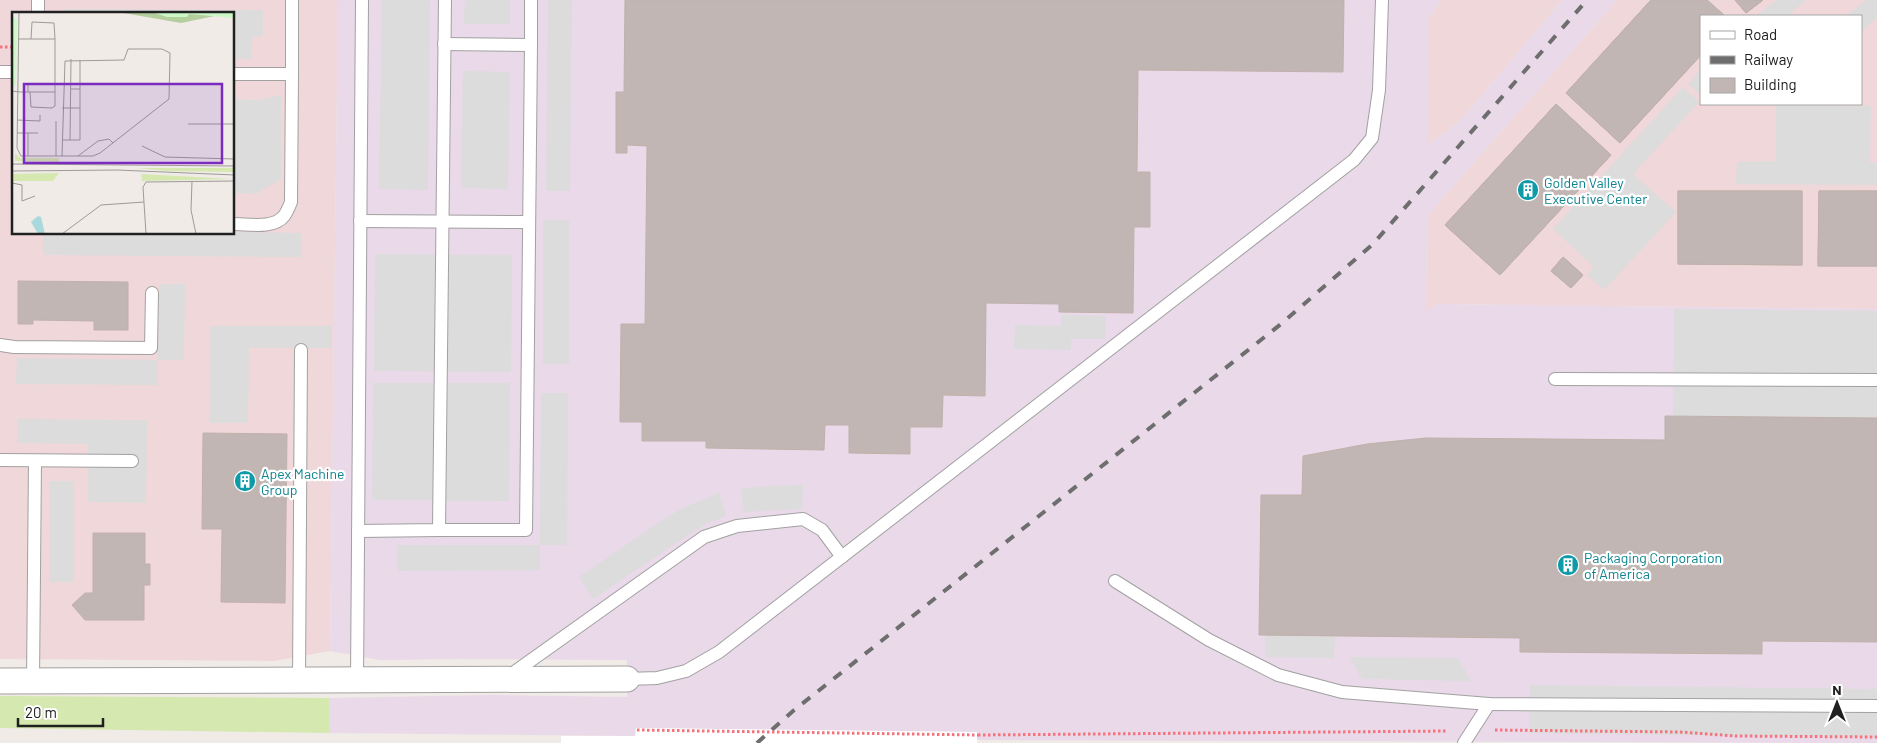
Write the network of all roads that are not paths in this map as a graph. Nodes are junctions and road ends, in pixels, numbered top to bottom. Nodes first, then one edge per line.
1 (292, 0) edge
2 (362, 0) edge
3 (445, 0) edge
4 (531, 0) edge
5 (1382, 0) edge
6 (444, 44) junction
7 (531, 45) junction
8 (235, 74) edge
9 (292, 74) junction
10 (360, 221) junction
11 (442, 222) junction
12 (529, 222) junction
13 (235, 224) edge
14 (152, 294) dead end
15 (0, 345) edge
16 (301, 350) dead end
17 (1555, 379) dead end
18 (1877, 380) edge
19 (0, 460) edge
20 (35, 460) junction
21 (132, 461) dead end
22 (438, 530) junction
23 (358, 531) junction
24 (842, 557) junction
25 (1115, 581) dead end
26 (505, 679) junction
27 (627, 679) joint
28 (357, 680) junction
29 (0, 681) edge
30 (33, 681) junction
31 (299, 681) junction
32 (1489, 704) junction
33 (1877, 706) edge
34 (1464, 743) edge

1 - 9 lane
2 - 10 lane
3 - 6 lane
4 - 7 lane
5 - 24 lane
6 - 7 lane
6 - 11 lane
7 - 12 lane
8 - 9 lane
9 - 13 lane
10 - 11 lane
10 - 23 lane
11 - 12 lane
11 - 22 lane
12 - 22 lane
14 - 15 lane
16 - 31 lane
17 - 18 lane
19 - 20 lane
20 - 21 lane
20 - 30 lane
22 - 23 lane
23 - 28 lane
24 - 26 lane
24 - 27 lane
25 - 32 lane
26 - 27 street
26 - 28 street
28 - 31 street
29 - 30 street
30 - 31 street
32 - 33 lane
32 - 34 lane

